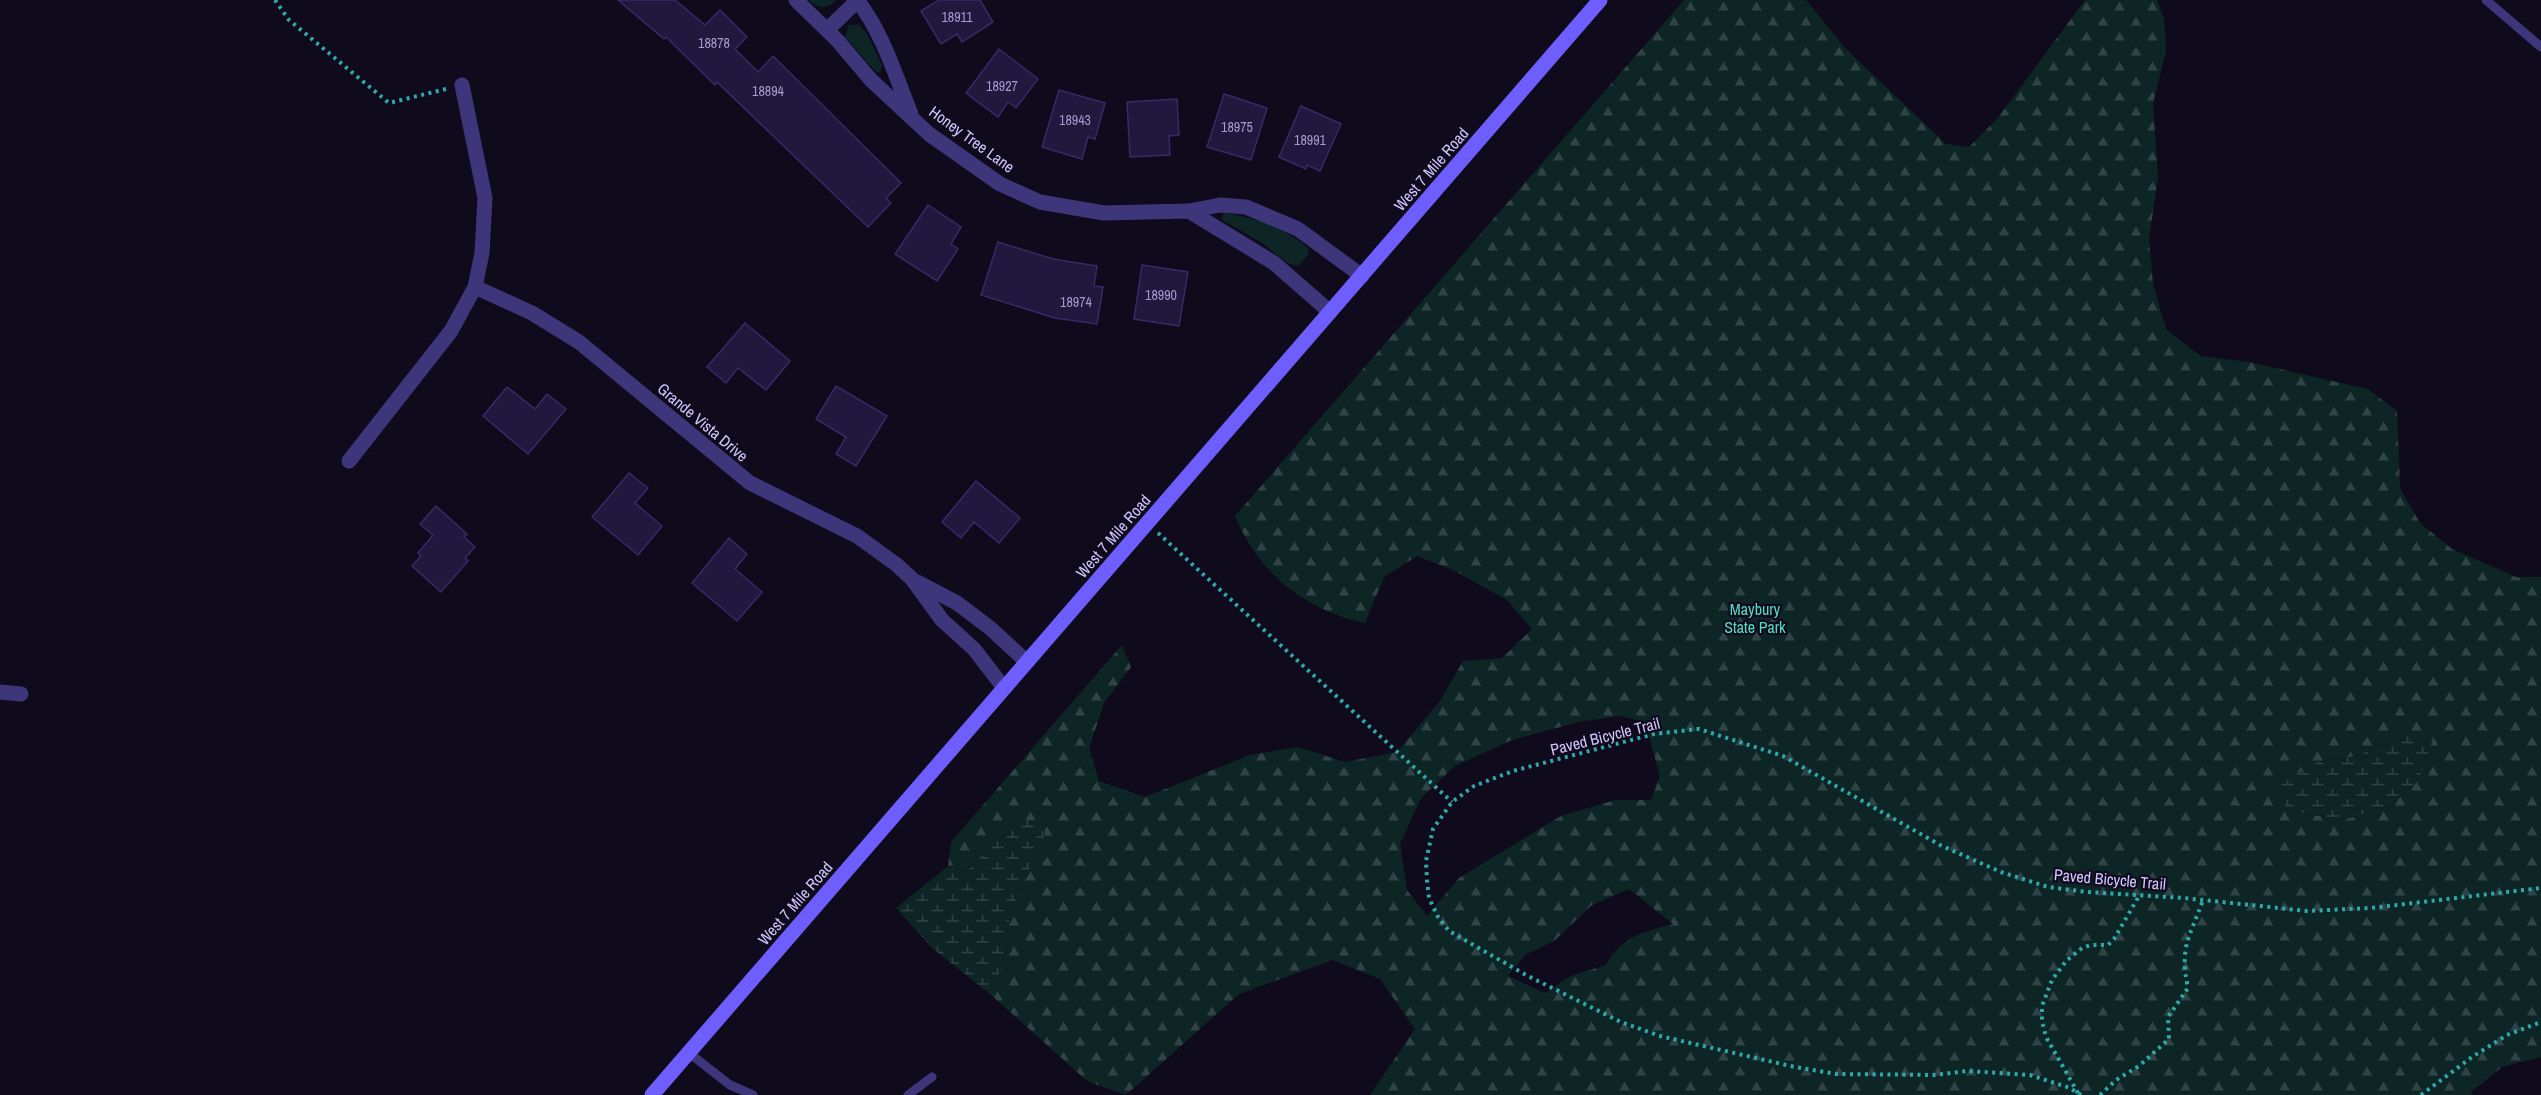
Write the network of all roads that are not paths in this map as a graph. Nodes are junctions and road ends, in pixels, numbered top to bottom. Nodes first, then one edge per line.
1 (796, 0) edge
2 (858, 0) edge
3 (1600, 0) edge
4 (2486, 0) edge
5 (827, 30) junction
6 (2541, 47) edge
7 (462, 85) road end
8 (912, 117) junction
9 (1189, 211) junction
10 (1362, 276) junction
11 (474, 287) junction
12 (1330, 312) junction
13 (349, 461) dead end
14 (912, 579) junction
15 (1027, 662) junction
16 (1004, 688) junction
17 (0, 692) edge
18 (21, 694) dead end
19 (689, 1053) junction
20 (932, 1077) dead end
21 (652, 1095) edge
22 (753, 1095) edge
23 (908, 1095) edge

1 - 5 street, Honey Tree Lane
2 - 5 street
2 - 8 street, Honey Tree Lane
3 - 10 street, West 7 Mile Road
4 - 6 lane
5 - 8 street, Honey Tree Lane
7 - 11 street
8 - 9 street, Honey Tree Lane
9 - 10 street, Honey Tree Lane
9 - 12 street
10 - 12 street, West 7 Mile Road
11 - 13 street
11 - 14 street, Grande Vista Drive
12 - 15 street, West 7 Mile Road
14 - 15 street, Grande Vista Drive
14 - 16 street, Grande Vista Drive
15 - 16 street, West 7 Mile Road
16 - 19 street, West 7 Mile Road
17 - 18 street
19 - 21 street, West 7 Mile Road
19 - 22 lane
20 - 23 lane

